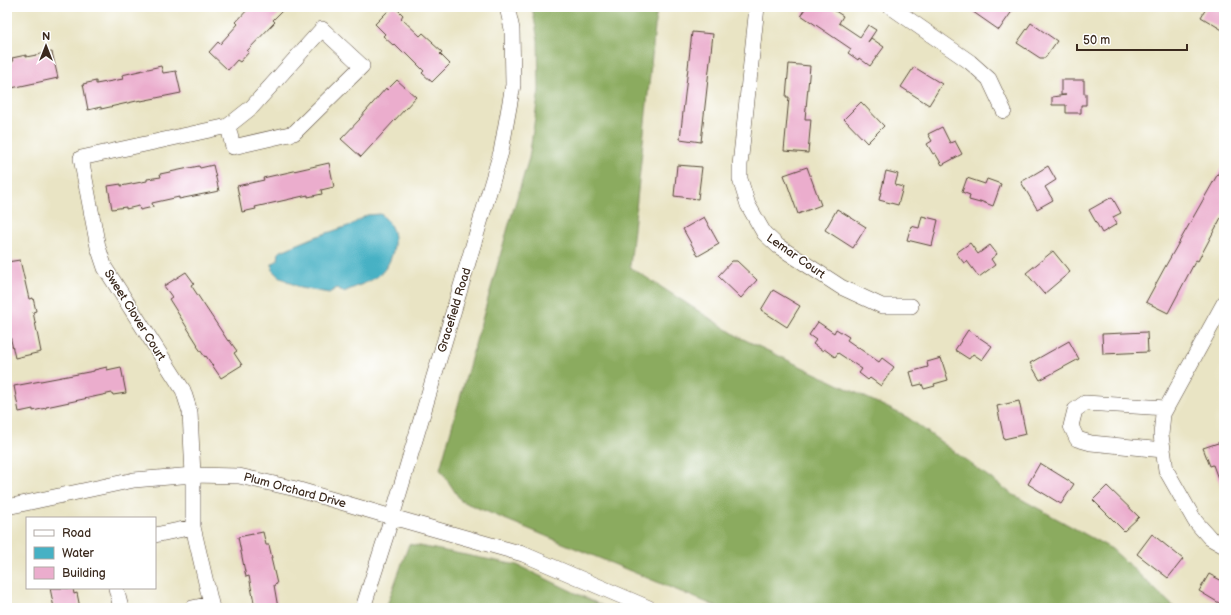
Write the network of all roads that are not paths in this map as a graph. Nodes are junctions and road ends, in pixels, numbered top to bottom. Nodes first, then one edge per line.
1 (507, 7) edge
2 (757, 7) edge
3 (892, 7) edge
4 (1004, 111) dead end
5 (228, 126) junction
6 (1224, 303) edge
7 (911, 306) dead end
8 (1166, 408) junction
9 (1164, 450) junction
10 (193, 475) junction
11 (7, 507) edge
12 (392, 517) junction
13 (193, 527) junction
14 (156, 535) edge
15 (1224, 546) edge
16 (116, 589) edge
17 (211, 606) edge
18 (121, 608) edge
19 (192, 608) edge
20 (363, 608) edge
21 (649, 608) edge

1 - 12 street, Gracefield Road
2 - 7 street, Lemar Court
3 - 4 street
5 - 5 street, Sweet Clover Court
5 - 10 street, Sweet Clover Court
6 - 8 street
8 - 9 street
8 - 9 street
9 - 15 street
10 - 11 street, Plum Orchard Drive
10 - 12 street, Plum Orchard Drive
10 - 13 street
12 - 20 street, Gracefield Road
12 - 21 street, Plum Orchard Drive
13 - 14 street
13 - 17 street
16 - 18 street
17 - 19 street

